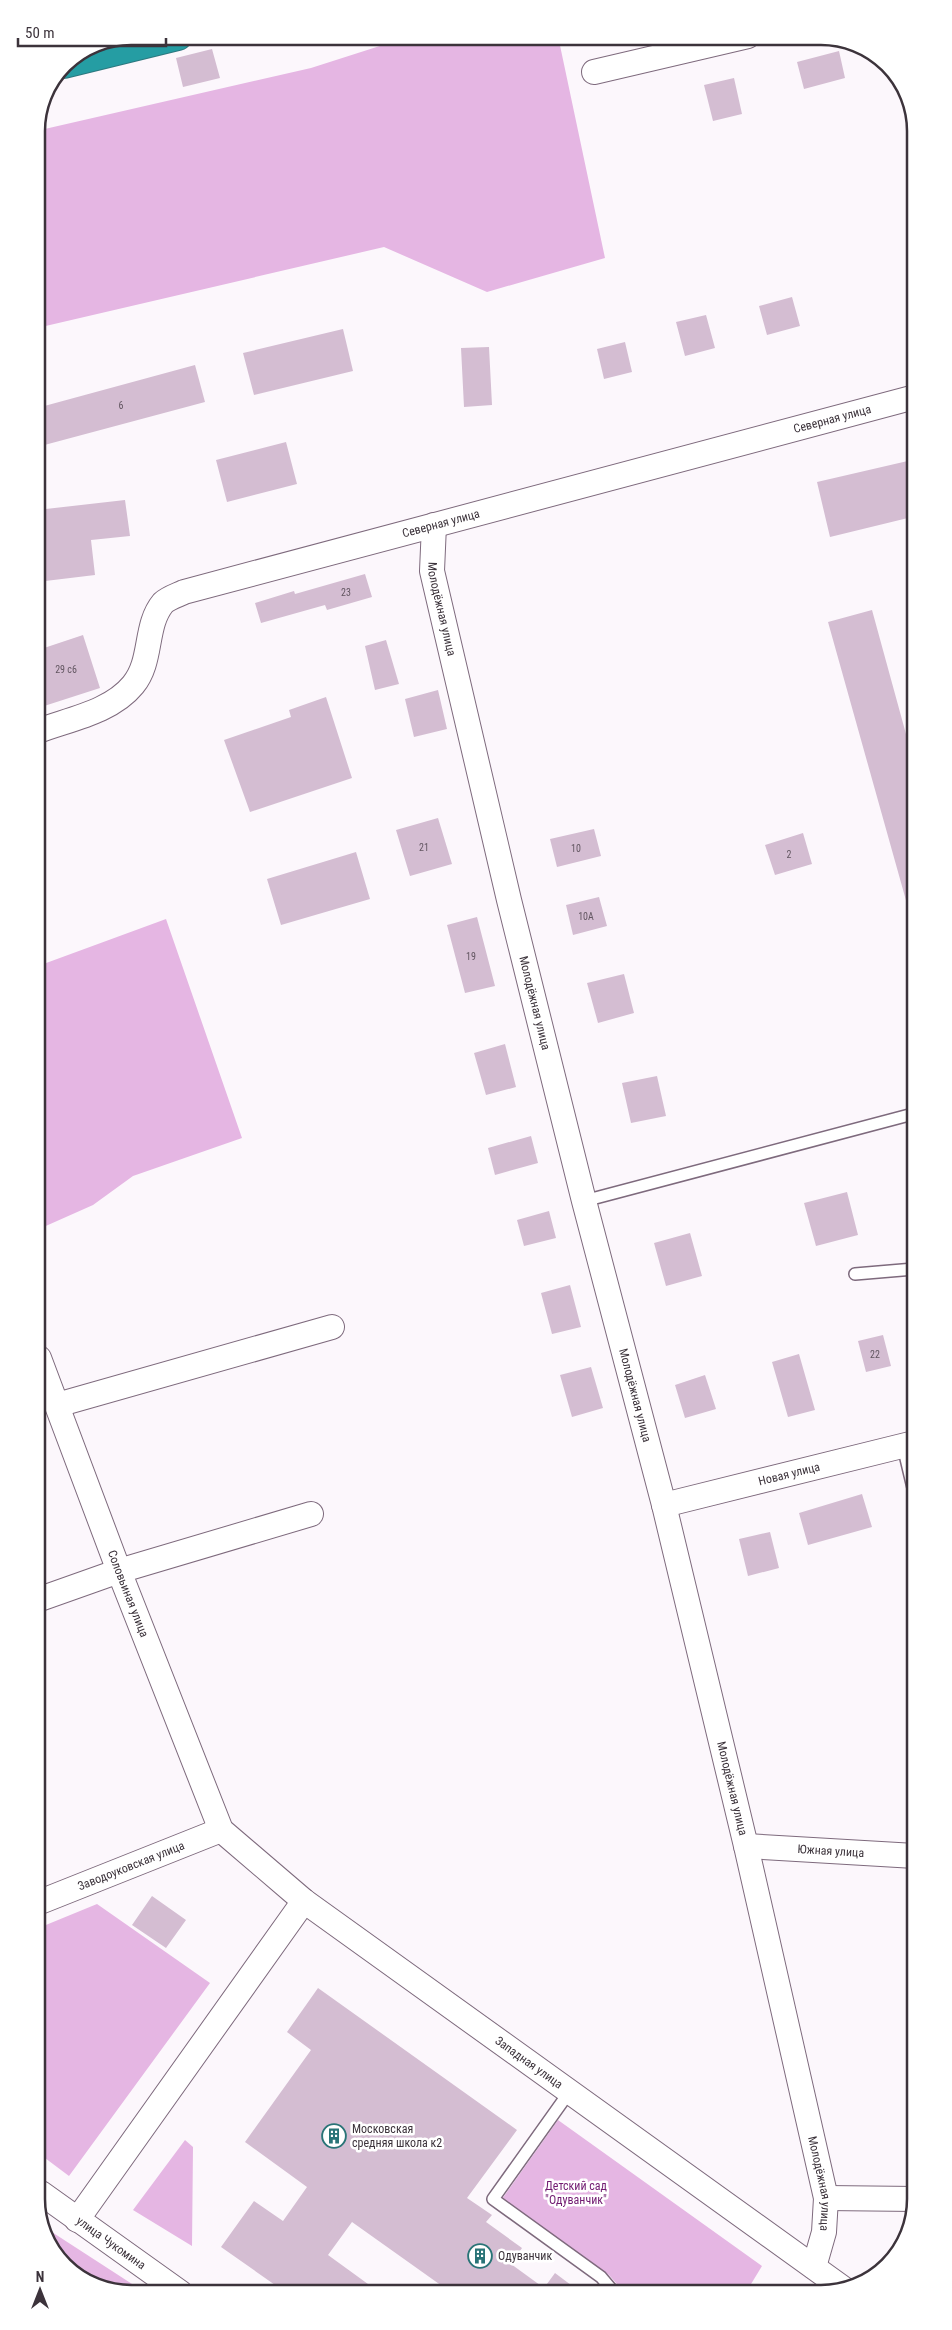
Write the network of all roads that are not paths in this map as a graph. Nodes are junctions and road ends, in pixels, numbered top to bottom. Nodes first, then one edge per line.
1 (141, 45) edge
2 (710, 45) edge
3 (85, 59) edge
4 (594, 72) dead end
5 (907, 399) edge
6 (434, 526) junction
7 (45, 728) edge
8 (907, 1116) edge
9 (584, 1200) junction
10 (907, 1270) edge
11 (854, 1274) dead end
12 (332, 1328) dead end
13 (45, 1374) edge
14 (57, 1405) junction
15 (907, 1444) edge
16 (664, 1505) junction
17 (310, 1514) dead end
18 (119, 1571) junction
19 (45, 1597) edge
20 (221, 1830) junction
21 (746, 1846) junction
22 (907, 1856) edge
23 (45, 1900) edge
24 (304, 1901) junction
25 (570, 2091) junction
26 (45, 2196) edge
27 (826, 2198) junction
28 (907, 2199) edge
29 (77, 2220) junction
30 (814, 2267) junction
31 (836, 2283) edge
32 (170, 2285) edge
33 (607, 2285) edge

1 - 3 highway
2 - 4 street
5 - 6 street, Северная улица
6 - 7 street, Северная улица
6 - 9 street, Молодёжная улица
8 - 9 lane
9 - 16 street, Молодёжная улица
10 - 11 lane
12 - 14 street
13 - 14 street, Соловьиная улица
14 - 18 street, Соловьиная улица
15 - 16 street, Новая улица
16 - 21 street, Молодёжная улица
17 - 18 street
18 - 19 street
18 - 20 street, Соловьиная улица
20 - 23 street, Заводоуковская улица
20 - 24 street, Западная улица
21 - 22 street, Южная улица
21 - 27 street, Молодёжная улица
24 - 25 street, Западная улица
24 - 29 street
25 - 30 street, Западная улица
25 - 33 lane
26 - 29 street, улица Чукомина
27 - 28 street
27 - 30 street, Молодёжная улица
29 - 32 street, улица Чукомина
30 - 31 street, Западная улица

